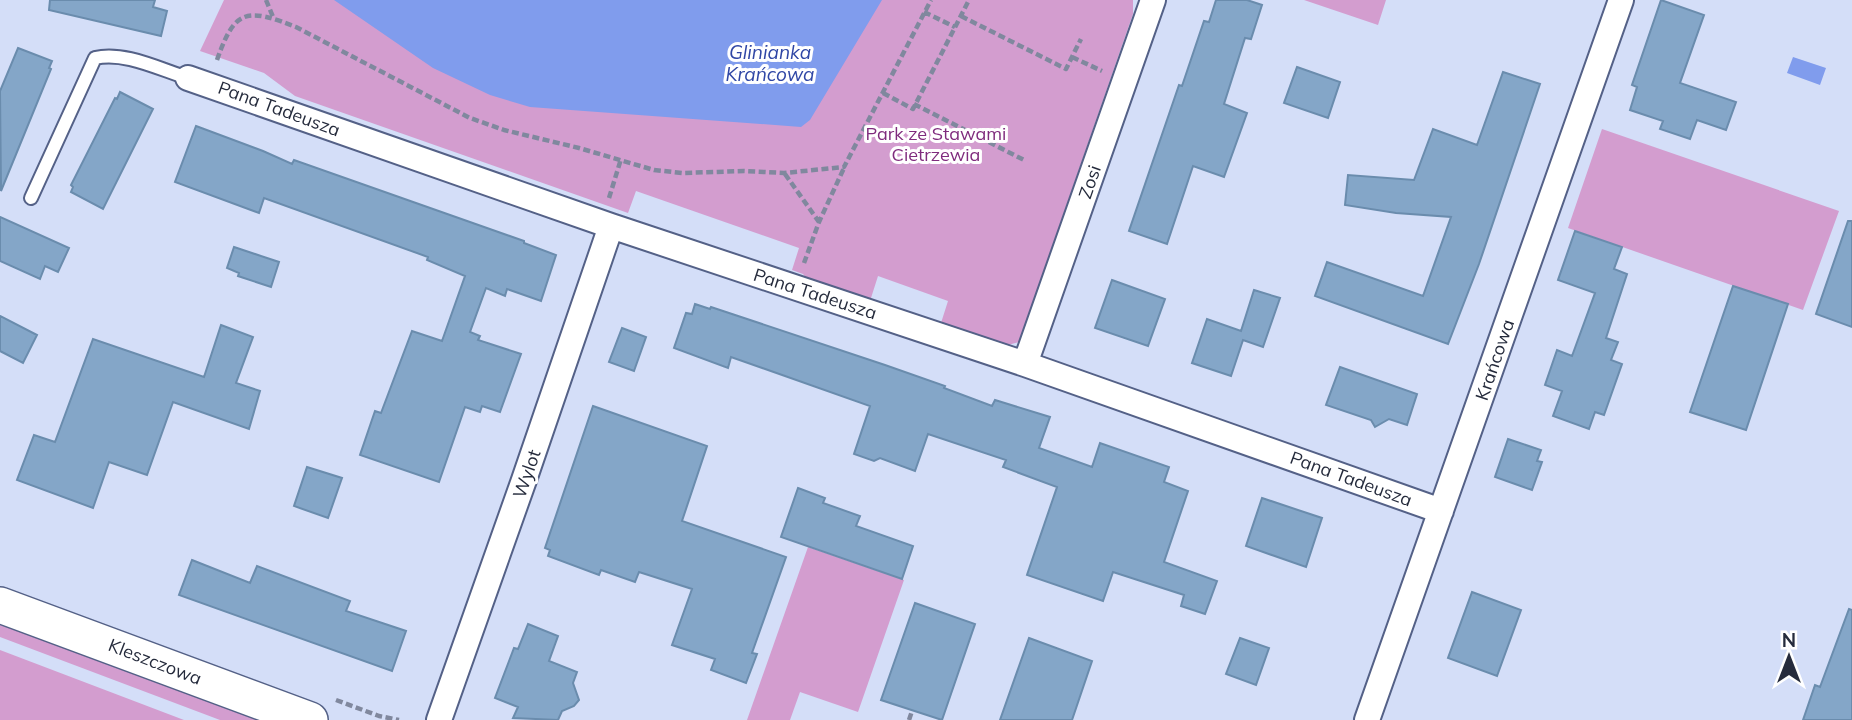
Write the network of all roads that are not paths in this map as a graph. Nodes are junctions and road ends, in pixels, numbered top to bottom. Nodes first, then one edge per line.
1 (1153, 0) edge
2 (1621, 0) edge
3 (198, 81) joint
4 (31, 198) dead end
5 (606, 224) junction
6 (1025, 364) junction
7 (1441, 511) junction
8 (0, 605) edge
9 (310, 720) edge
10 (439, 720) edge
11 (1367, 720) edge

1 - 6 street, Zosi
2 - 7 street, Krańcowa
3 - 4 lane
3 - 5 street, Pana Tadeusza
5 - 6 street, Pana Tadeusza
5 - 10 street, Wylot
6 - 7 street, Pana Tadeusza
7 - 11 street, Krańcowa
8 - 9 main road, Kleszczowa

